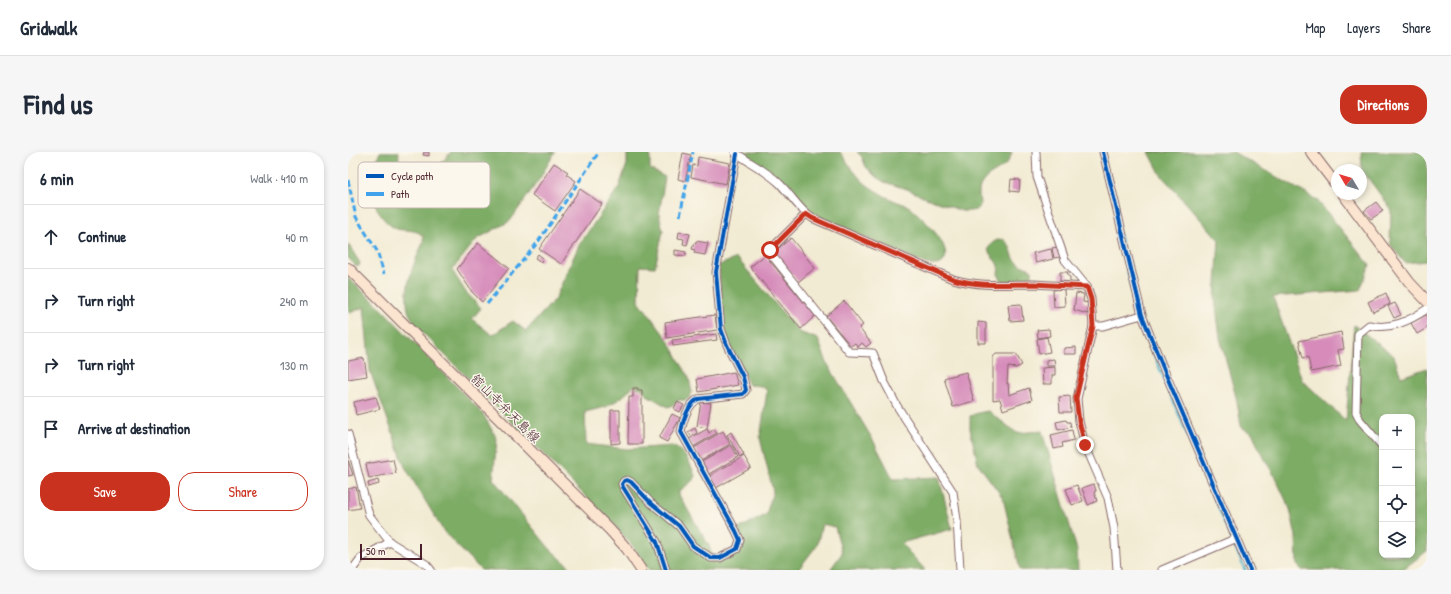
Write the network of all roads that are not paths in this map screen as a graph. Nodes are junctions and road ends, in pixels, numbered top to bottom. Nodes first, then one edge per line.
1 (1036, 152) edge
2 (1103, 152) edge
3 (1311, 152) edge
4 (736, 153) edge
5 (1331, 178) edge
6 (1348, 200) edge
7 (806, 214) junction
8 (348, 268) edge
9 (1087, 287) junction
10 (1427, 301) edge
11 (1427, 308) edge
12 (1139, 316) junction
13 (1093, 326) junction
14 (348, 434) edge
15 (1379, 442) edge
16 (1233, 540) junction
17 (390, 542) junction
18 (352, 570) edge
19 (431, 570) edge
20 (641, 570) edge
21 (666, 570) edge
22 (960, 570) edge
23 (1117, 570) edge
24 (1162, 570) edge
25 (1250, 570) edge

1 - 9 street
2 - 12 street
3 - 5 main road
4 - 7 street
4 - 21 street
6 - 10 main road
7 - 9 street
7 - 22 street
8 - 20 main road, 舘山寺弁天島線
9 - 13 street
11 - 15 street
12 - 13 street
12 - 16 street
13 - 23 street
14 - 17 street
16 - 24 street
16 - 25 street
17 - 18 street
17 - 19 street

